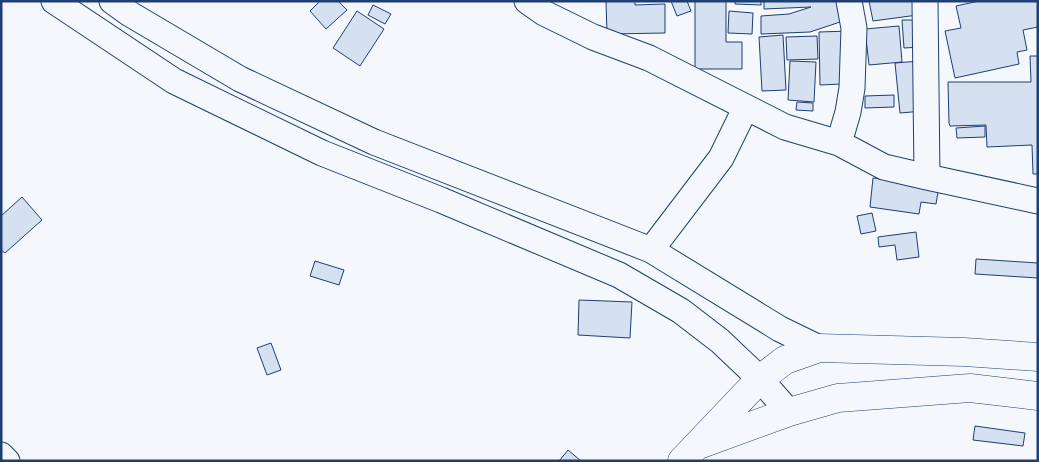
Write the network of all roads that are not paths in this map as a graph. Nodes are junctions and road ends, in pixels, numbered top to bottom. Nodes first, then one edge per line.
1 (54, 1) edge
2 (112, 1) edge
3 (527, 1) edge
4 (849, 1) edge
5 (925, 1) edge
6 (746, 107) junction
7 (838, 143) junction
8 (927, 177) junction
9 (1038, 201) edge
10 (651, 250) junction
11 (819, 348) junction
12 (1038, 357) edge
13 (760, 379) junction
14 (1038, 396) edge
15 (789, 412) junction
16 (688, 453) edge
17 (1, 455) edge
18 (6, 461) edge

1 - 13 street
2 - 10 street
3 - 6 street
4 - 7 street
5 - 8 street
6 - 7 street
6 - 10 street
7 - 8 street
8 - 9 street
10 - 11 street
11 - 12 main road
11 - 13 main road
13 - 15 street
13 - 16 main road
14 - 15 main road
15 - 16 main road
17 - 18 street

